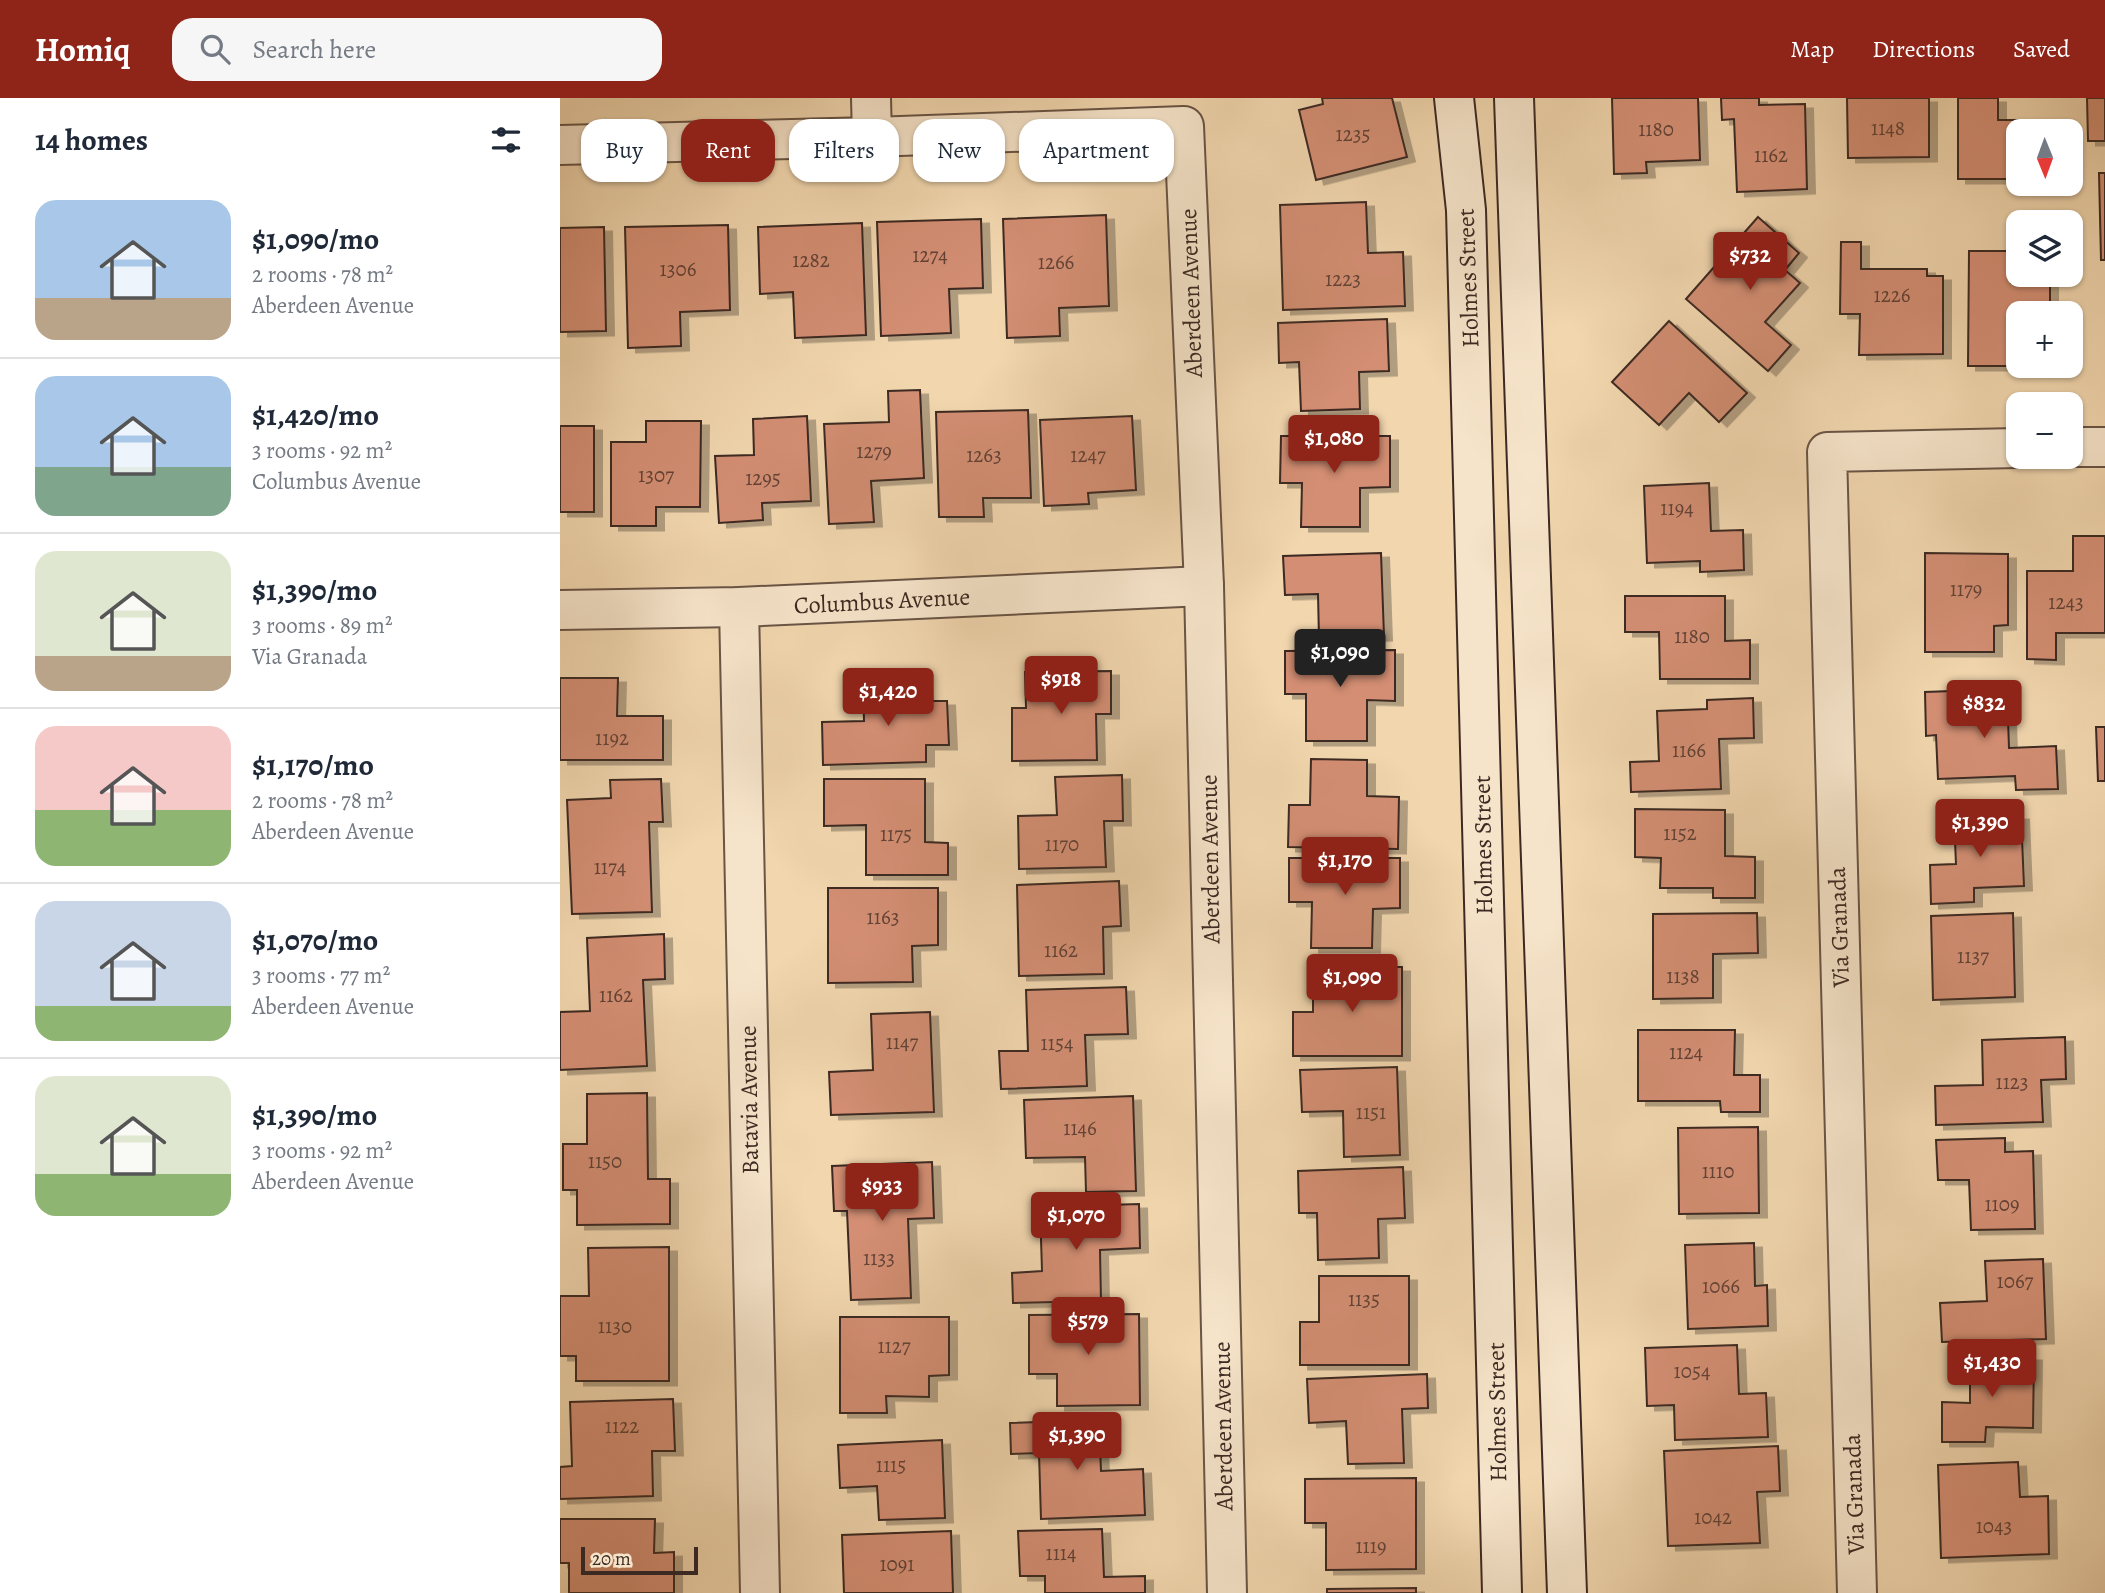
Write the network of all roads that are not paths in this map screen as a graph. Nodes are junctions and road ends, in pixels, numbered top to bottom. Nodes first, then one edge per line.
1 (871, 98) edge
2 (1454, 98) edge
3 (1514, 98) edge
4 (872, 119) edge
5 (899, 136) edge
6 (789, 139) edge
7 (560, 145) edge
8 (2083, 447) edge
9 (2105, 447) edge
10 (2006, 448) edge
11 (1204, 586) junction
12 (739, 607) junction
13 (560, 610) edge
14 (760, 1593) edge
15 (1227, 1593) edge
16 (1502, 1593) edge
17 (1567, 1593) edge
18 (1857, 1593) edge

1 - 4 street
2 - 16 street, Holmes Street
3 - 17 street
5 - 11 street, Aberdeen Avenue
6 - 7 street
8 - 9 street
10 - 18 street, Via Granada
11 - 12 street, Columbus Avenue
11 - 15 street, Aberdeen Avenue
12 - 13 street, Columbus Avenue
12 - 14 street, Batavia Avenue

